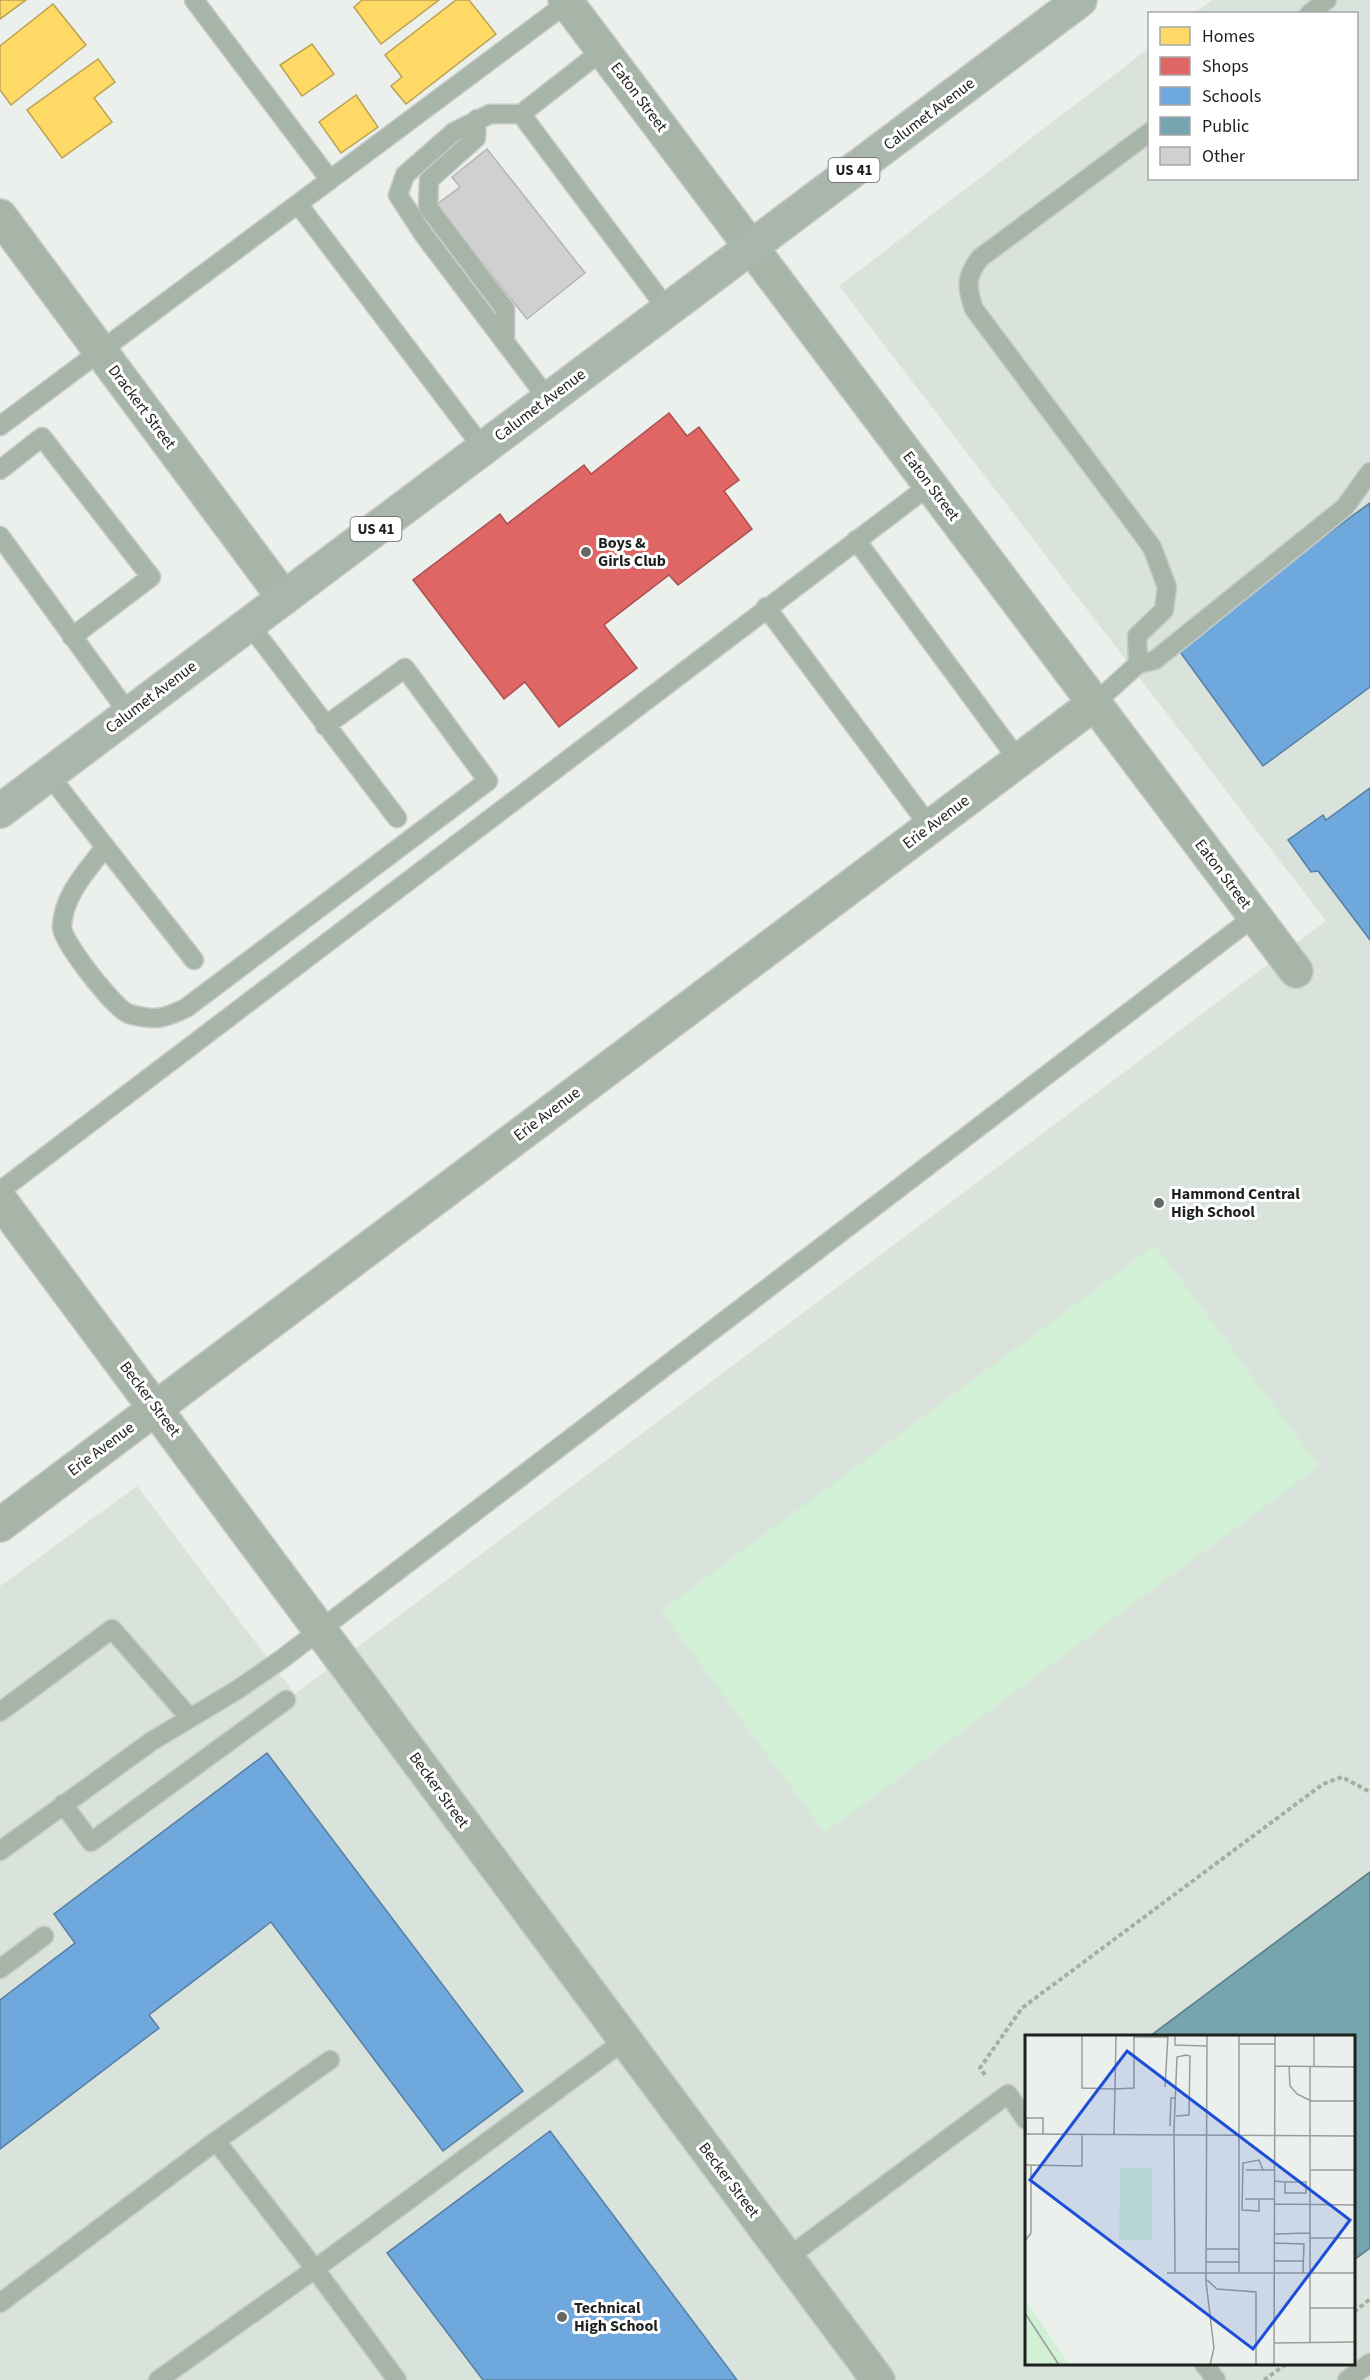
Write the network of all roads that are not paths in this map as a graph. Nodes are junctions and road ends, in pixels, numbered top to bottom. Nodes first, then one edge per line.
1 (194, 0) edge
2 (1080, 0) edge
3 (1327, 0) edge
4 (568, 1) edge
5 (1312, 12) edge
6 (603, 50) junction
7 (521, 114) junction
8 (477, 119) junction
9 (1148, 133) edge
10 (330, 180) junction
11 (298, 204) junction
12 (0, 216) edge
13 (752, 247) junction
14 (668, 309) junction
15 (505, 342) junction
16 (100, 351) junction
17 (548, 399) junction
18 (0, 426) edge
19 (483, 448) junction
20 (0, 470) edge
21 (1370, 472) edge
22 (930, 485) junction
23 (0, 536) edge
24 (855, 540) junction
25 (284, 598) junction
26 (766, 607) junction
27 (249, 624) junction
28 (72, 637) junction
29 (1138, 664) junction
30 (1095, 703) junction
31 (129, 714) junction
32 (325, 726) junction
33 (1018, 761) junction
34 (49, 775) junction
35 (0, 811) edge
36 (397, 818) dead end
37 (930, 827) junction
38 (105, 847) junction
39 (1255, 916) junction
40 (194, 960) dead end
41 (1296, 972) dead end
42 (0, 1191) edge
43 (0, 1200) edge
44 (156, 1407) junction
45 (0, 1525) edge
46 (320, 1629) junction
47 (286, 1700) dead end
48 (0, 1712) edge
49 (189, 1717) junction
50 (63, 1804) junction
51 (0, 1851) edge
52 (44, 1936) dead end
53 (0, 1969) edge
54 (625, 2040) junction
55 (330, 2060) dead end
56 (1025, 2119) edge
57 (216, 2141) junction
58 (787, 2258) junction
59 (315, 2269) junction
60 (0, 2303) edge
61 (1370, 2363) edge
62 (1205, 2365) edge
63 (158, 2380) edge
64 (397, 2380) edge
65 (878, 2380) edge
66 (1216, 2380) edge
67 (1347, 2380) edge

1 - 10 lane
2 - 13 main road, Calumet Avenue / US 41
3 - 5 lane
4 - 6 street, Eaton Street
4 - 10 lane
6 - 7 lane
6 - 13 street, Eaton Street
7 - 8 lane
7 - 14 lane
8 - 15 lane
8 - 15 lane
9 - 29 lane
10 - 11 lane
11 - 16 lane
11 - 19 lane
12 - 16 street, Drackert Street
13 - 14 main road, Calumet Avenue / US 41
13 - 22 street, Eaton Street
14 - 17 main road, Calumet Avenue / US 41
15 - 17 lane
16 - 18 lane
16 - 25 street, Drackert Street
17 - 19 main road, Calumet Avenue / US 41
19 - 25 main road, Calumet Avenue / US 41
20 - 28 lane
21 - 29 lane
22 - 24 lane
22 - 30 street, Eaton Street
23 - 28 lane
24 - 26 lane
24 - 33 lane
25 - 27 main road, Calumet Avenue / US 41
26 - 37 lane
26 - 42 lane
27 - 31 main road, Calumet Avenue / US 41
27 - 32 lane
28 - 31 lane
29 - 30 lane
30 - 33 street, Erie Avenue
30 - 39 street, Eaton Street
31 - 34 main road, Calumet Avenue / US 41
32 - 36 lane
32 - 38 lane
33 - 37 street, Erie Avenue
34 - 35 main road, Calumet Avenue / US 41
34 - 38 lane
37 - 44 street, Erie Avenue
38 - 40 lane
39 - 41 street, Eaton Street
39 - 46 lane
43 - 44 street, Becker Street
44 - 45 street, Erie Avenue
44 - 46 street, Becker Street
46 - 49 lane
46 - 54 street, Becker Street
47 - 50 lane
48 - 49 lane
49 - 50 lane
50 - 51 lane
52 - 53 lane
54 - 58 street, Becker Street
54 - 59 lane
55 - 57 lane
56 - 58 lane
57 - 59 lane
57 - 60 lane
58 - 65 street, Becker Street
59 - 63 lane
59 - 64 lane
61 - 67 lane
62 - 66 lane

